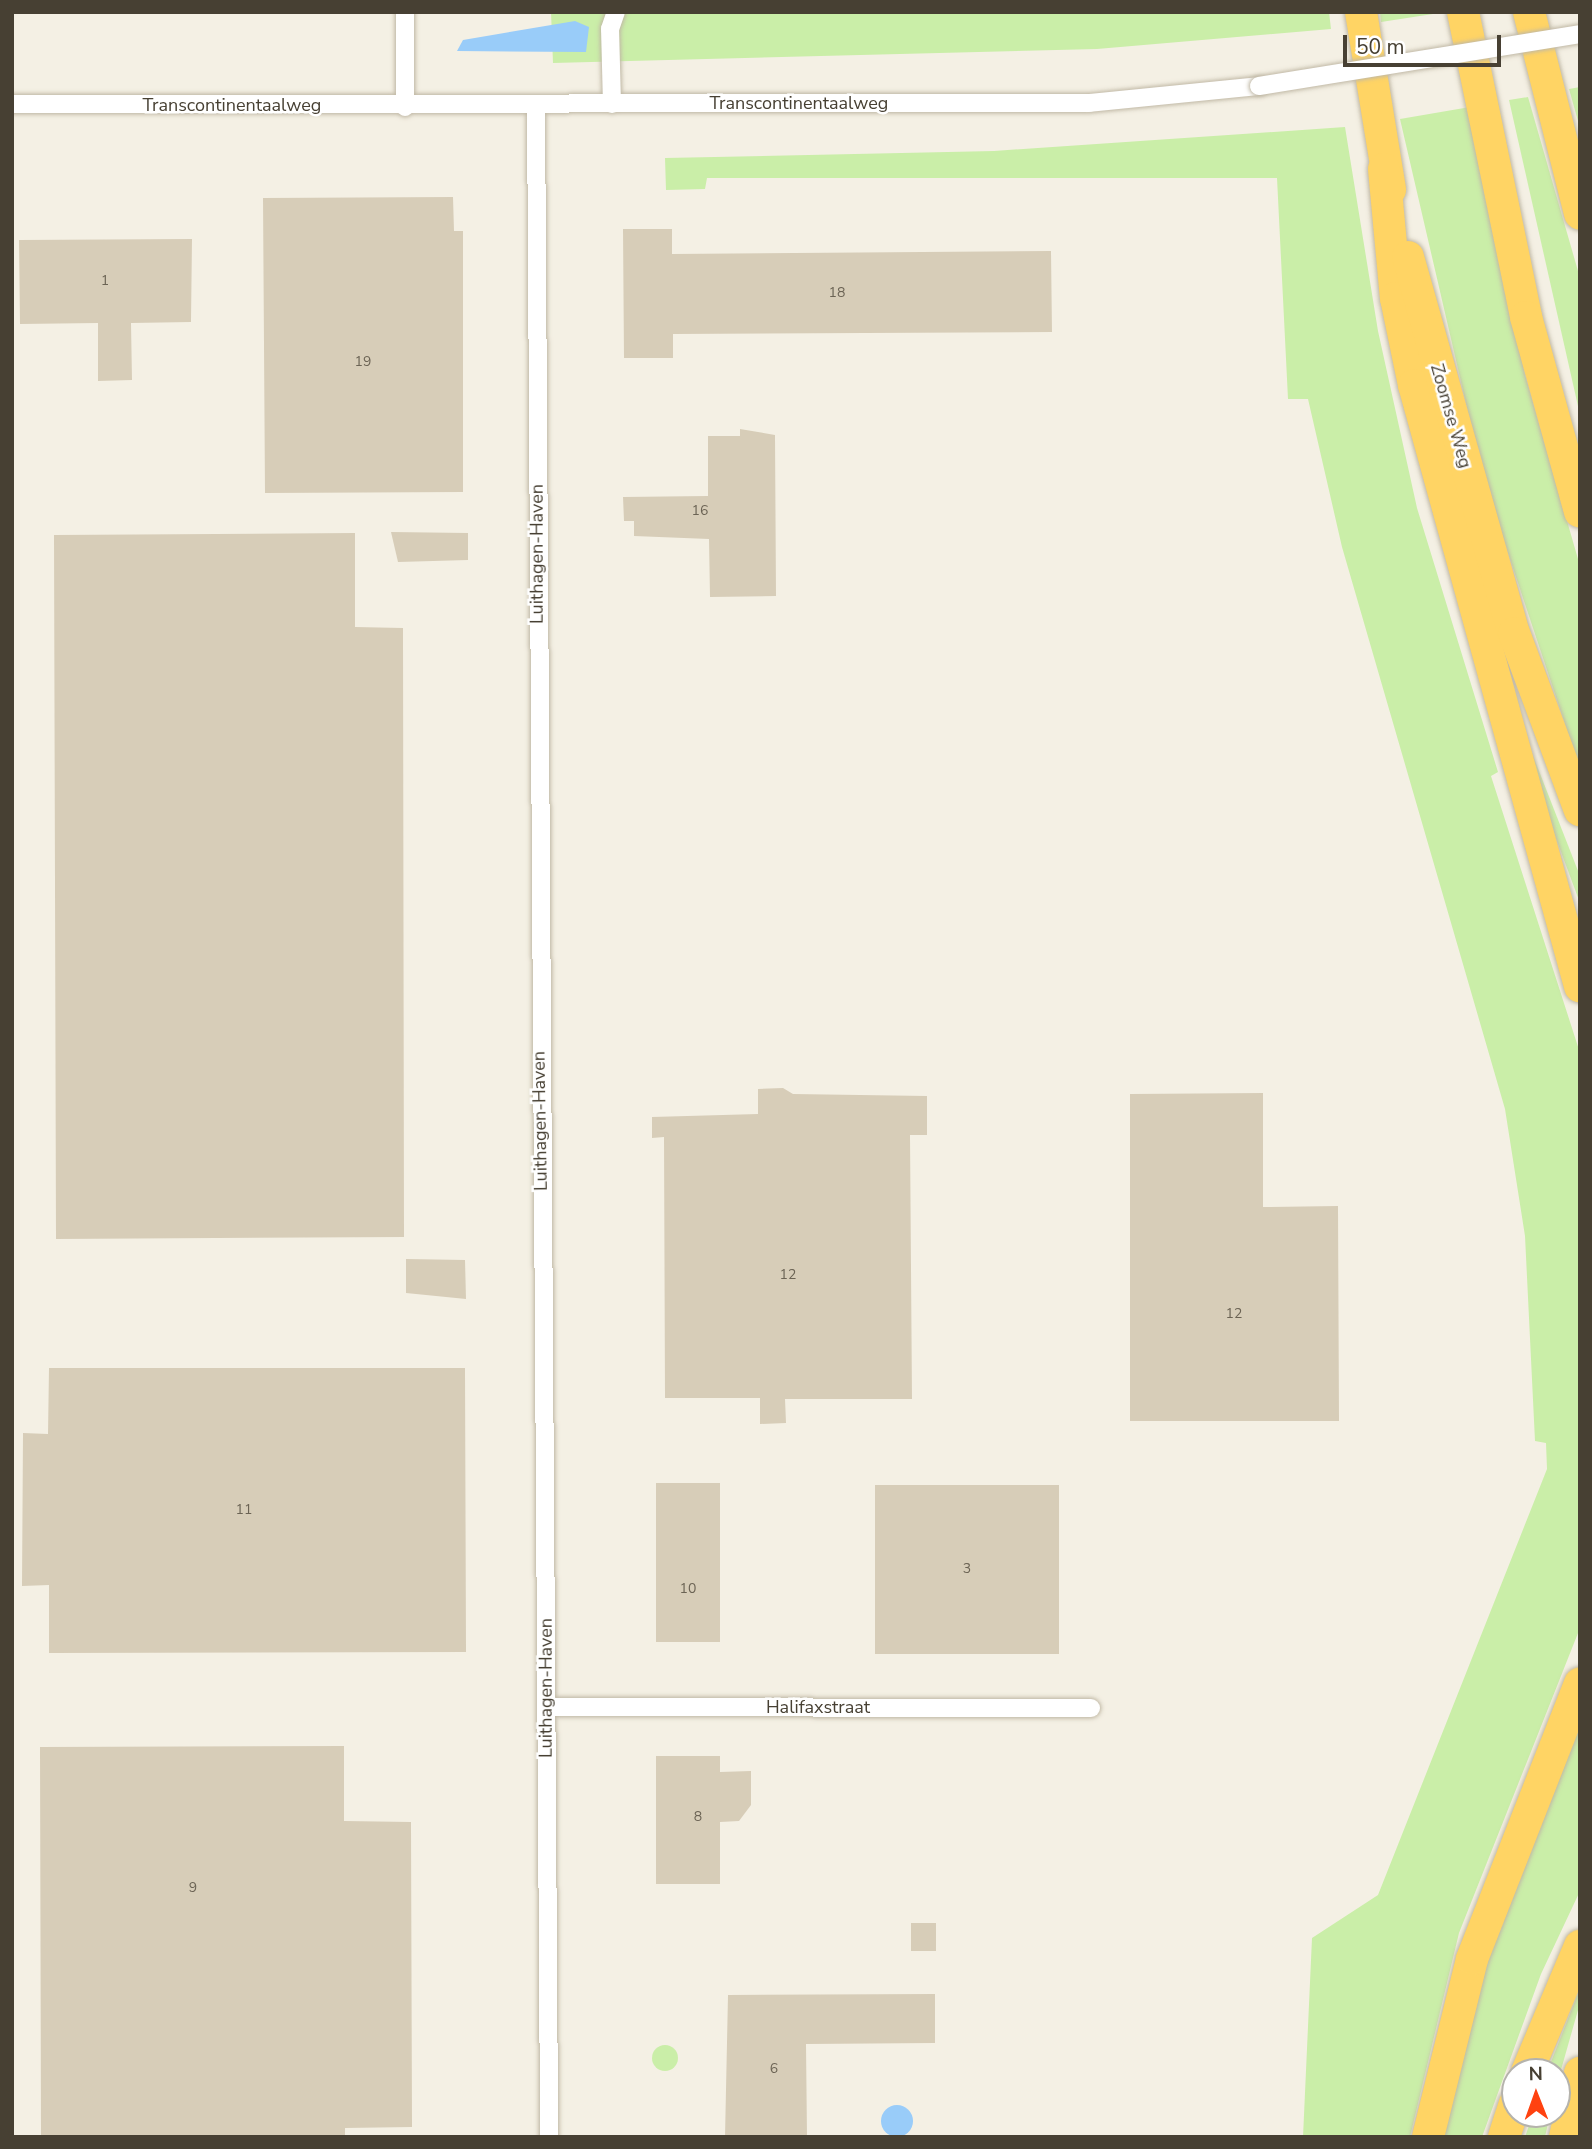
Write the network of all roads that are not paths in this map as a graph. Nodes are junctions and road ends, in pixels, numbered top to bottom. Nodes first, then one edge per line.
1 (405, 12) edge
2 (616, 12) edge
3 (1361, 12) edge
4 (1463, 12) edge
5 (1529, 12) edge
6 (1580, 34) edge
7 (612, 103) junction
8 (12, 104) edge
9 (536, 105) junction
10 (405, 107) junction
11 (1384, 169) junction
12 (1580, 214) edge
13 (1580, 512) edge
14 (1580, 810) edge
15 (1537, 836) junction
16 (1580, 943) edge
17 (1580, 986) edge
18 (1580, 1683) edge
19 (546, 1707) junction
20 (1091, 1708) dead end
21 (1580, 1946) edge
22 (1533, 2058) edge
23 (1580, 2073) edge
24 (549, 2137) edge
25 (1428, 2137) edge
26 (1565, 2137) edge

1 - 10 street
2 - 7 street
3 - 11 highway, Zoomse Weg
4 - 13 highway
5 - 12 highway
6 - 7 street, Transcontinentaalweg, bridge
7 - 9 street, Transcontinentaalweg
8 - 10 street, Transcontinentaalweg
9 - 10 street, Transcontinentaalweg
9 - 19 street, Luithagen-Haven
11 - 14 highway, Zoomse Weg
11 - 15 highway
15 - 16 highway
15 - 17 highway
18 - 25 highway
19 - 20 street, Halifaxstraat
19 - 24 street, Luithagen-Haven
21 - 22 highway
23 - 26 highway

